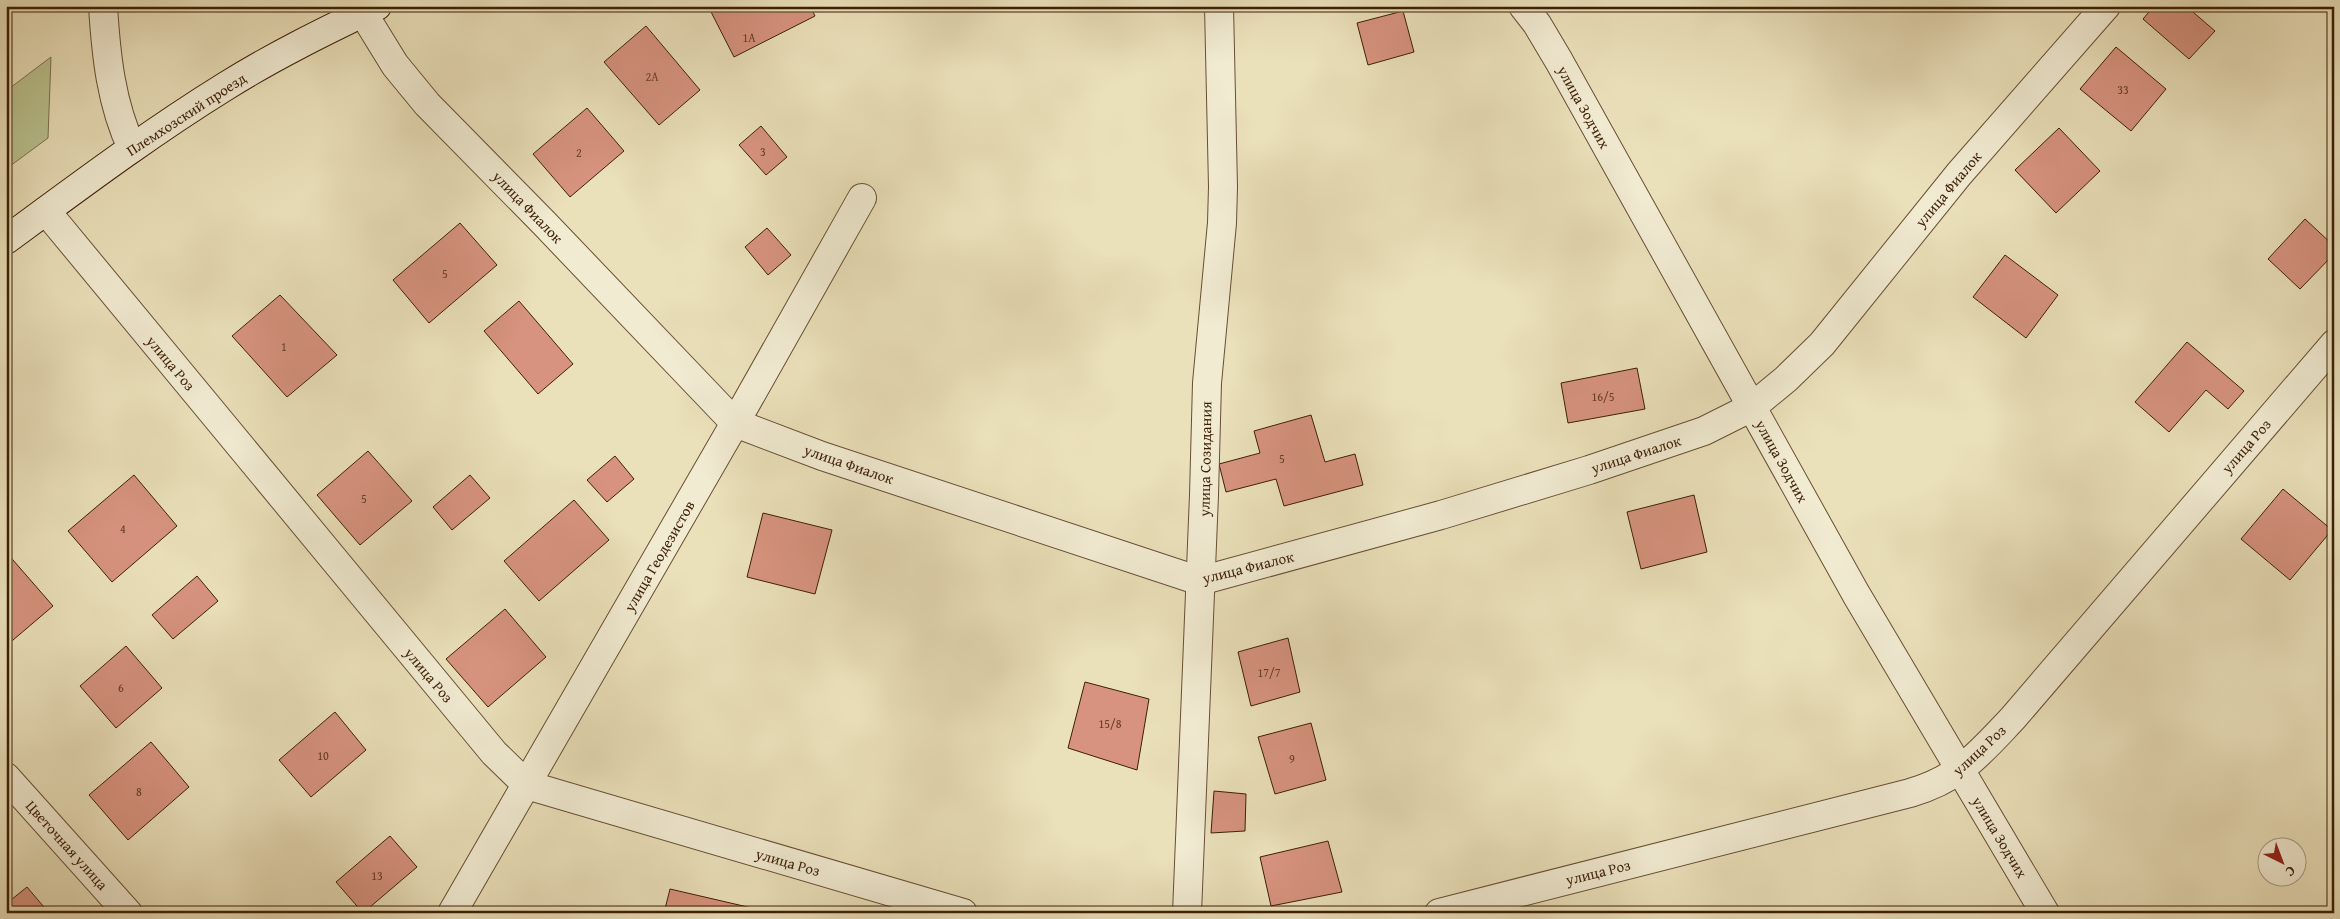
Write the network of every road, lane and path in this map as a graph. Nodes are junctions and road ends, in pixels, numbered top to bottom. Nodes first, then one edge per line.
1 (103, 6) edge
2 (1219, 6) edge
3 (1523, 6) edge
4 (2106, 6) edge
5 (370, 10) edge
6 (132, 148) junction
7 (862, 198) dead end
8 (46, 211) junction
9 (6, 240) edge
10 (2334, 344) edge
11 (1752, 407) junction
12 (736, 423) junction
13 (1200, 581) junction
14 (1961, 770) junction
15 (6, 777) edge
16 (527, 785) junction
17 (128, 913) edge
18 (452, 913) edge
19 (963, 913) edge
20 (1187, 913) edge
21 (1439, 913) edge
22 (2045, 913) edge

1 - 6 street
2 - 13 street, улица Созидания
3 - 11 street, улица Зодчих
4 - 11 street, улица Фиалок
5 - 6 street, Племхозский проезд
5 - 12 street, улица Фиалок
6 - 8 street, Племхозский проезд
7 - 12 street, улица Геодезистов
8 - 9 street, Племхозский проезд
8 - 16 street, улица Роз
10 - 14 street, улица Роз
11 - 13 street, улица Фиалок
11 - 14 street, улица Зодчих
12 - 13 street, улица Фиалок
12 - 16 street, улица Геодезистов
13 - 20 street, улица Созидания
14 - 21 street, улица Роз
14 - 22 street, улица Зодчих
15 - 17 street, Цветочная улица
16 - 18 street, улица Геодезистов
16 - 19 street, улица Роз

